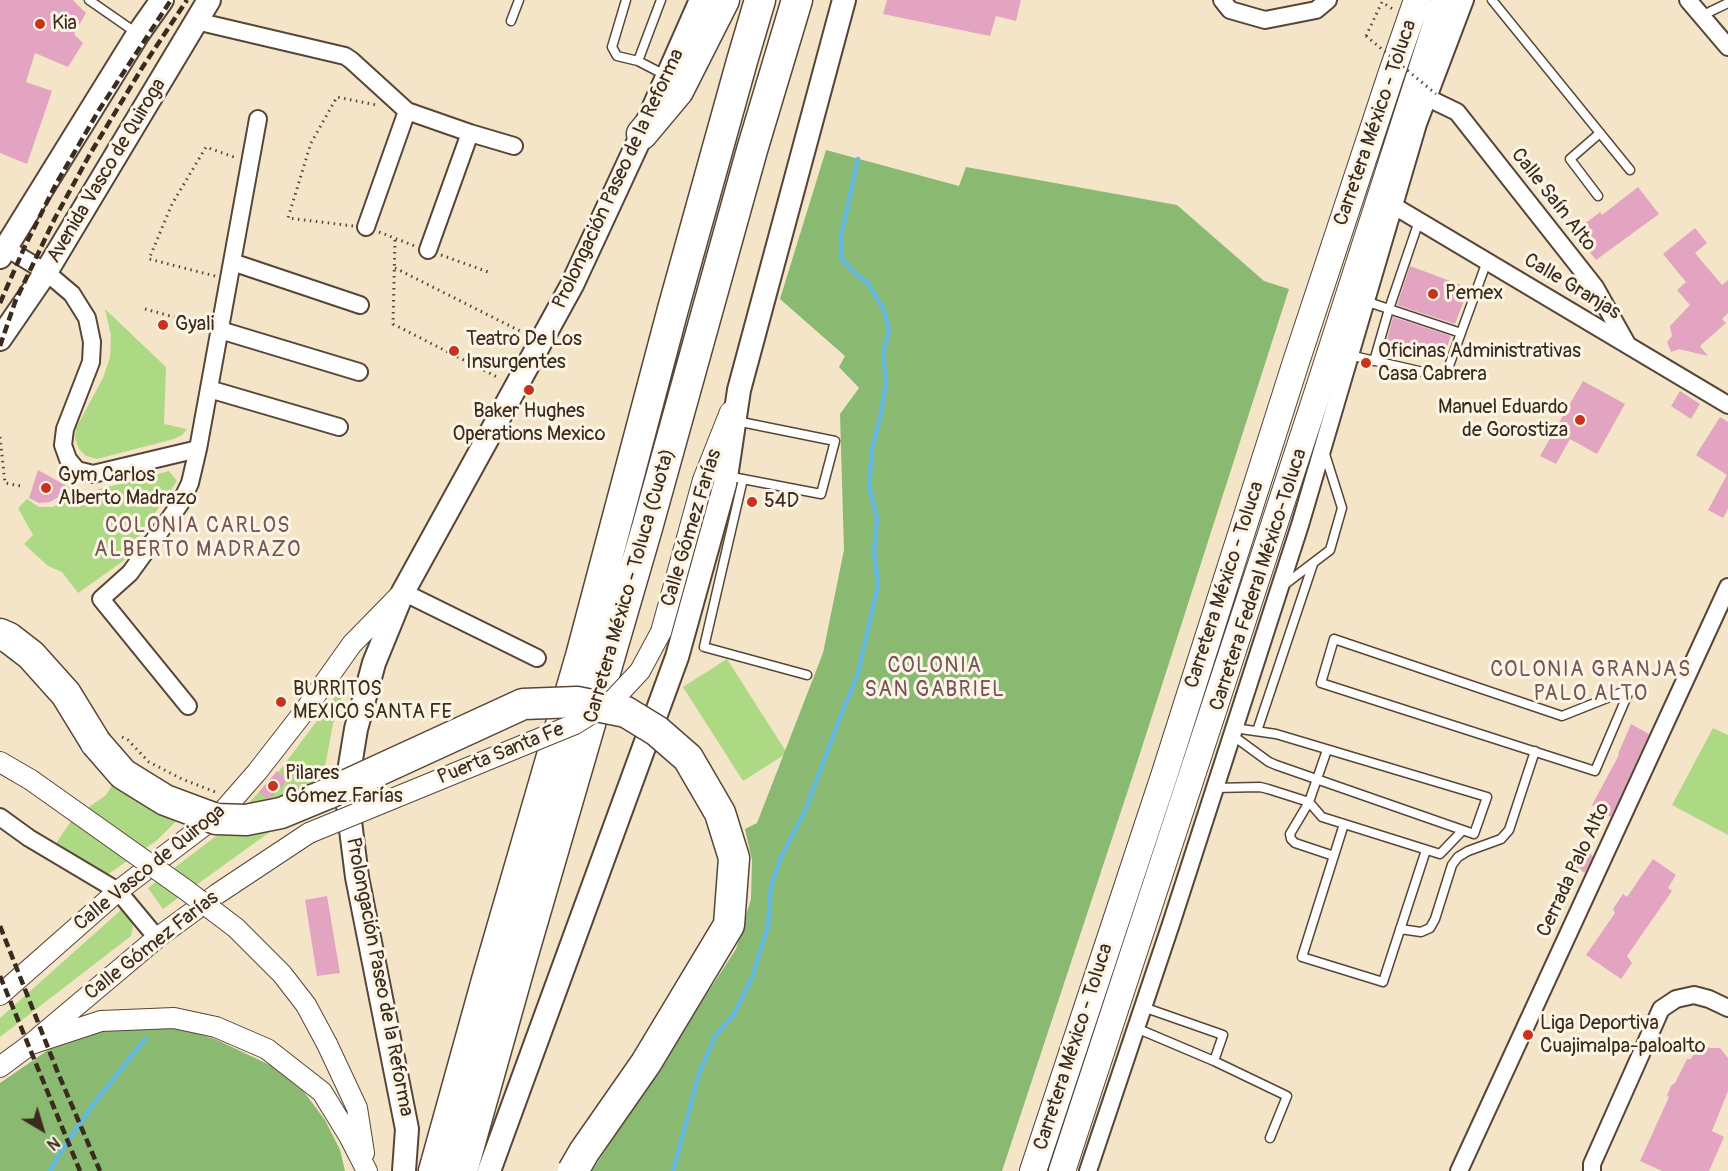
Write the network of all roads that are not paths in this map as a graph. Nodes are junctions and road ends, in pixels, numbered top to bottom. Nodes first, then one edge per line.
1 (89, 0) edge
2 (162, 0) edge
3 (209, 0) edge
4 (519, 0) edge
5 (626, 0) edge
6 (661, 0) edge
7 (701, 0) edge
8 (724, 0) edge
9 (760, 0) edge
10 (797, 0) edge
11 (844, 0) edge
12 (1222, 0) edge
13 (1328, 0) edge
14 (1444, 0) edge
15 (1464, 0) edge
16 (1492, 0) edge
17 (1688, 0) edge
18 (1415, 1) edge
19 (1728, 3) edge
20 (1701, 16) junction
21 (196, 21) junction
22 (511, 21) dead end
23 (138, 34) junction
24 (1728, 47) edge
25 (638, 61) junction
26 (668, 76) junction
27 (1432, 96) junction
28 (407, 111) junction
29 (258, 119) dead end
30 (470, 134) junction
31 (642, 134) junction
32 (1600, 134) junction
33 (514, 146) dead end
34 (1630, 170) dead end
35 (1598, 196) dead end
36 (1394, 206) junction
37 (1419, 221) junction
38 (366, 227) road end
39 (428, 250) road end
40 (3, 253) edge
41 (1488, 261) junction
42 (232, 262) junction
43 (46, 272) junction
44 (1357, 299) junction
45 (360, 304) dead end
46 (1389, 309) junction
47 (220, 330) junction
48 (1461, 333) junction
49 (0, 339) edge
50 (1627, 345) junction
51 (1341, 353) junction
52 (1374, 361) junction
53 (359, 372) dead end
54 (209, 389) junction
55 (1728, 405) edge
56 (731, 420) junction
57 (339, 427) dead end
58 (1323, 446) junction
59 (198, 449) junction
60 (725, 475) junction
61 (715, 558) junction
62 (1313, 564) junction
63 (1728, 587) edge
64 (1279, 588) junction
65 (403, 592) junction
66 (661, 632) joint
67 (0, 634) edge
68 (537, 658) dead end
69 (807, 675) dead end
70 (188, 706) dead end
71 (1257, 731) junction
72 (1233, 732) junction
73 (1327, 750) junction
74 (1535, 751) junction
75 (0, 762) edge
76 (1318, 780) junction
77 (1214, 788) junction
78 (1309, 802) junction
79 (0, 817) edge
80 (1344, 824) junction
81 (1462, 831) junction
82 (309, 833) joint
83 (1426, 850) junction
84 (1335, 856) junction
85 (118, 891) junction
86 (1400, 929) junction
87 (157, 938) junction
88 (0, 995) edge
89 (1143, 1007) junction
90 (1728, 1008) edge
91 (1136, 1028) junction
92 (31, 1044) junction
93 (1214, 1061) junction
94 (0, 1067) edge
95 (1270, 1138) dead end
96 (367, 1171) edge
97 (404, 1171) edge
98 (434, 1171) edge
99 (462, 1171) edge
100 (489, 1171) edge
101 (573, 1171) edge
102 (1033, 1171) edge
103 (1062, 1171) edge
104 (1089, 1171) edge
105 (1459, 1171) edge
106 (1592, 1171) edge

1 - 23 lane
2 - 23 main road
3 - 21 main road, Avenida Vasco de Quiroga
4 - 22 lane
5 - 25 lane
6 - 25 lane
7 - 26 main road, Prolongación Paseo de la Reforma
8 - 31 highway
9 - 98 highway, Carretera México - Toluca (Cuota)
10 - 99 highway, Carretera México - Toluca (Cuota)
11 - 56 main road
12 - 13 street
14 - 44 main road, Carretera México - Toluca
15 - 27 street
16 - 32 lane
17 - 20 street
18 - 102 main road, Carretera México - Toluca
19 - 20 lane
20 - 24 street
21 - 28 street
21 - 43 main road, Avenida Vasco de Quiroga
23 - 40 main road
25 - 26 lane
26 - 31 main road, Prolongación Paseo de la Reforma
27 - 36 street
27 - 50 street, Calle Saín Alto
28 - 30 street
28 - 38 street
29 - 42 street
30 - 33 street
30 - 39 street
31 - 65 main road, Prolongación Paseo de la Reforma
32 - 34 lane
32 - 35 lane
36 - 37 street, Calle Granjas
36 - 44 street
37 - 41 street, Calle Granjas
37 - 46 lane
40 - 43 street
41 - 48 lane
41 - 50 street, Calle Granjas
42 - 45 street
42 - 47 street
43 - 49 main road, Avenida Vasco de Quiroga
43 - 59 street
44 - 46 lane
44 - 51 main road, Carretera México - Toluca
46 - 48 lane
46 - 52 lane
47 - 53 street
47 - 54 street
48 - 52 lane
50 - 55 street, Calle Granjas
51 - 52 lane
51 - 58 street, Carretera Federal México-Toluca
51 - 103 main road, Carretera México - Toluca
54 - 57 street
54 - 59 street
56 - 60 main road
56 - 60 lane
58 - 62 lane
58 - 64 street, Carretera Federal México-Toluca
59 - 70 street
60 - 61 main road
60 - 66 street, Calle Gómez Farías
61 - 69 lane
61 - 100 main road
62 - 64 lane
62 - 71 lane
63 - 105 street, Cerrada Palo Alto
64 - 72 street, Carretera Federal México-Toluca
65 - 68 street
65 - 85 street, Calle Vasco de Quiroga
65 - 97 main road, Prolongación Paseo de la Reforma
66 - 82 street, Puerta Santa Fe, bridge
67 - 101 highway, bridge
71 - 72 lane
71 - 73 lane
72 - 76 lane
72 - 77 street, Carretera Federal México-Toluca
73 - 76 lane
73 - 81 lane
74 - 74 lane
74 - 86 lane
75 - 96 street, bridge
76 - 78 lane
76 - 81 lane
77 - 78 lane
77 - 89 street, Carretera Federal México-Toluca
78 - 80 lane
78 - 84 lane
79 - 85 street
80 - 83 lane
80 - 84 lane
81 - 83 lane
82 - 87 street, Calle Gómez Farías
83 - 86 lane
84 - 86 lane
85 - 87 street
85 - 88 street, Calle Vasco de Quiroga
87 - 92 street, Calle Gómez Farías
89 - 91 street, Carretera Federal México-Toluca
89 - 93 lane
90 - 106 street
91 - 93 lane
91 - 104 street, Carretera Federal México-Toluca
92 - 94 street, Calle Gómez Farías
92 - 96 street
93 - 95 lane

